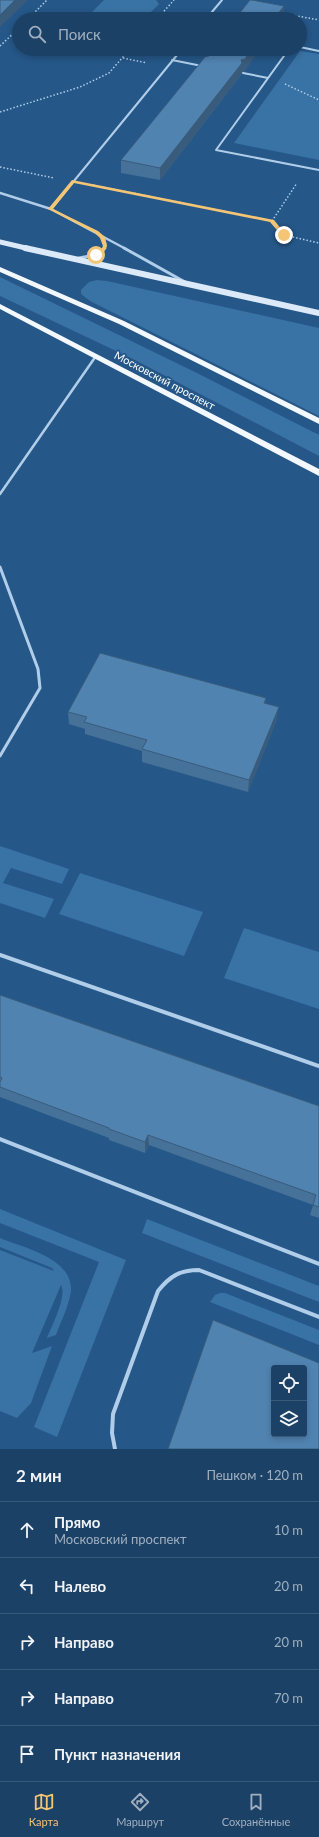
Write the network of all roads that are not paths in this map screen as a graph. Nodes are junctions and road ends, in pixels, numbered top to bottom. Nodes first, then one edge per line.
1 (222, 0) edge
2 (212, 12) edge
3 (307, 48) edge
4 (319, 51) edge
5 (176, 56) edge
6 (284, 56) edge
7 (172, 60) junction
8 (207, 67) edge
9 (243, 73) edge
10 (268, 78) junction
11 (319, 170) edge
12 (0, 193) edge
13 (51, 209) junction
14 (97, 232) junction
15 (0, 242) edge
16 (73, 259) junction
17 (0, 269) edge
18 (189, 284) junction
19 (0, 306) edge
20 (319, 313) edge
21 (96, 356) junction
22 (319, 421) edge
23 (319, 473) edge
24 (0, 494) edge
25 (0, 567) edge
26 (0, 756) edge
27 (0, 955) edge
28 (319, 1066) edge
29 (0, 1139) edge
30 (319, 1264) edge
31 (319, 1317) edge
32 (115, 1449) edge

1 - 2 lane
3 - 4 lane
5 - 7 lane
6 - 10 lane
7 - 8 lane
7 - 13 lane
9 - 10 lane
10 - 11 lane
12 - 13 street
13 - 14 street
14 - 16 street
14 - 18 street
15 - 16 main road
16 - 18 main road
17 - 22 main road
18 - 20 main road
19 - 21 main road, Московский проспект
21 - 23 main road, Московский проспект
21 - 24 lane
25 - 26 lane
27 - 28 lane
29 - 30 lane
31 - 32 lane

